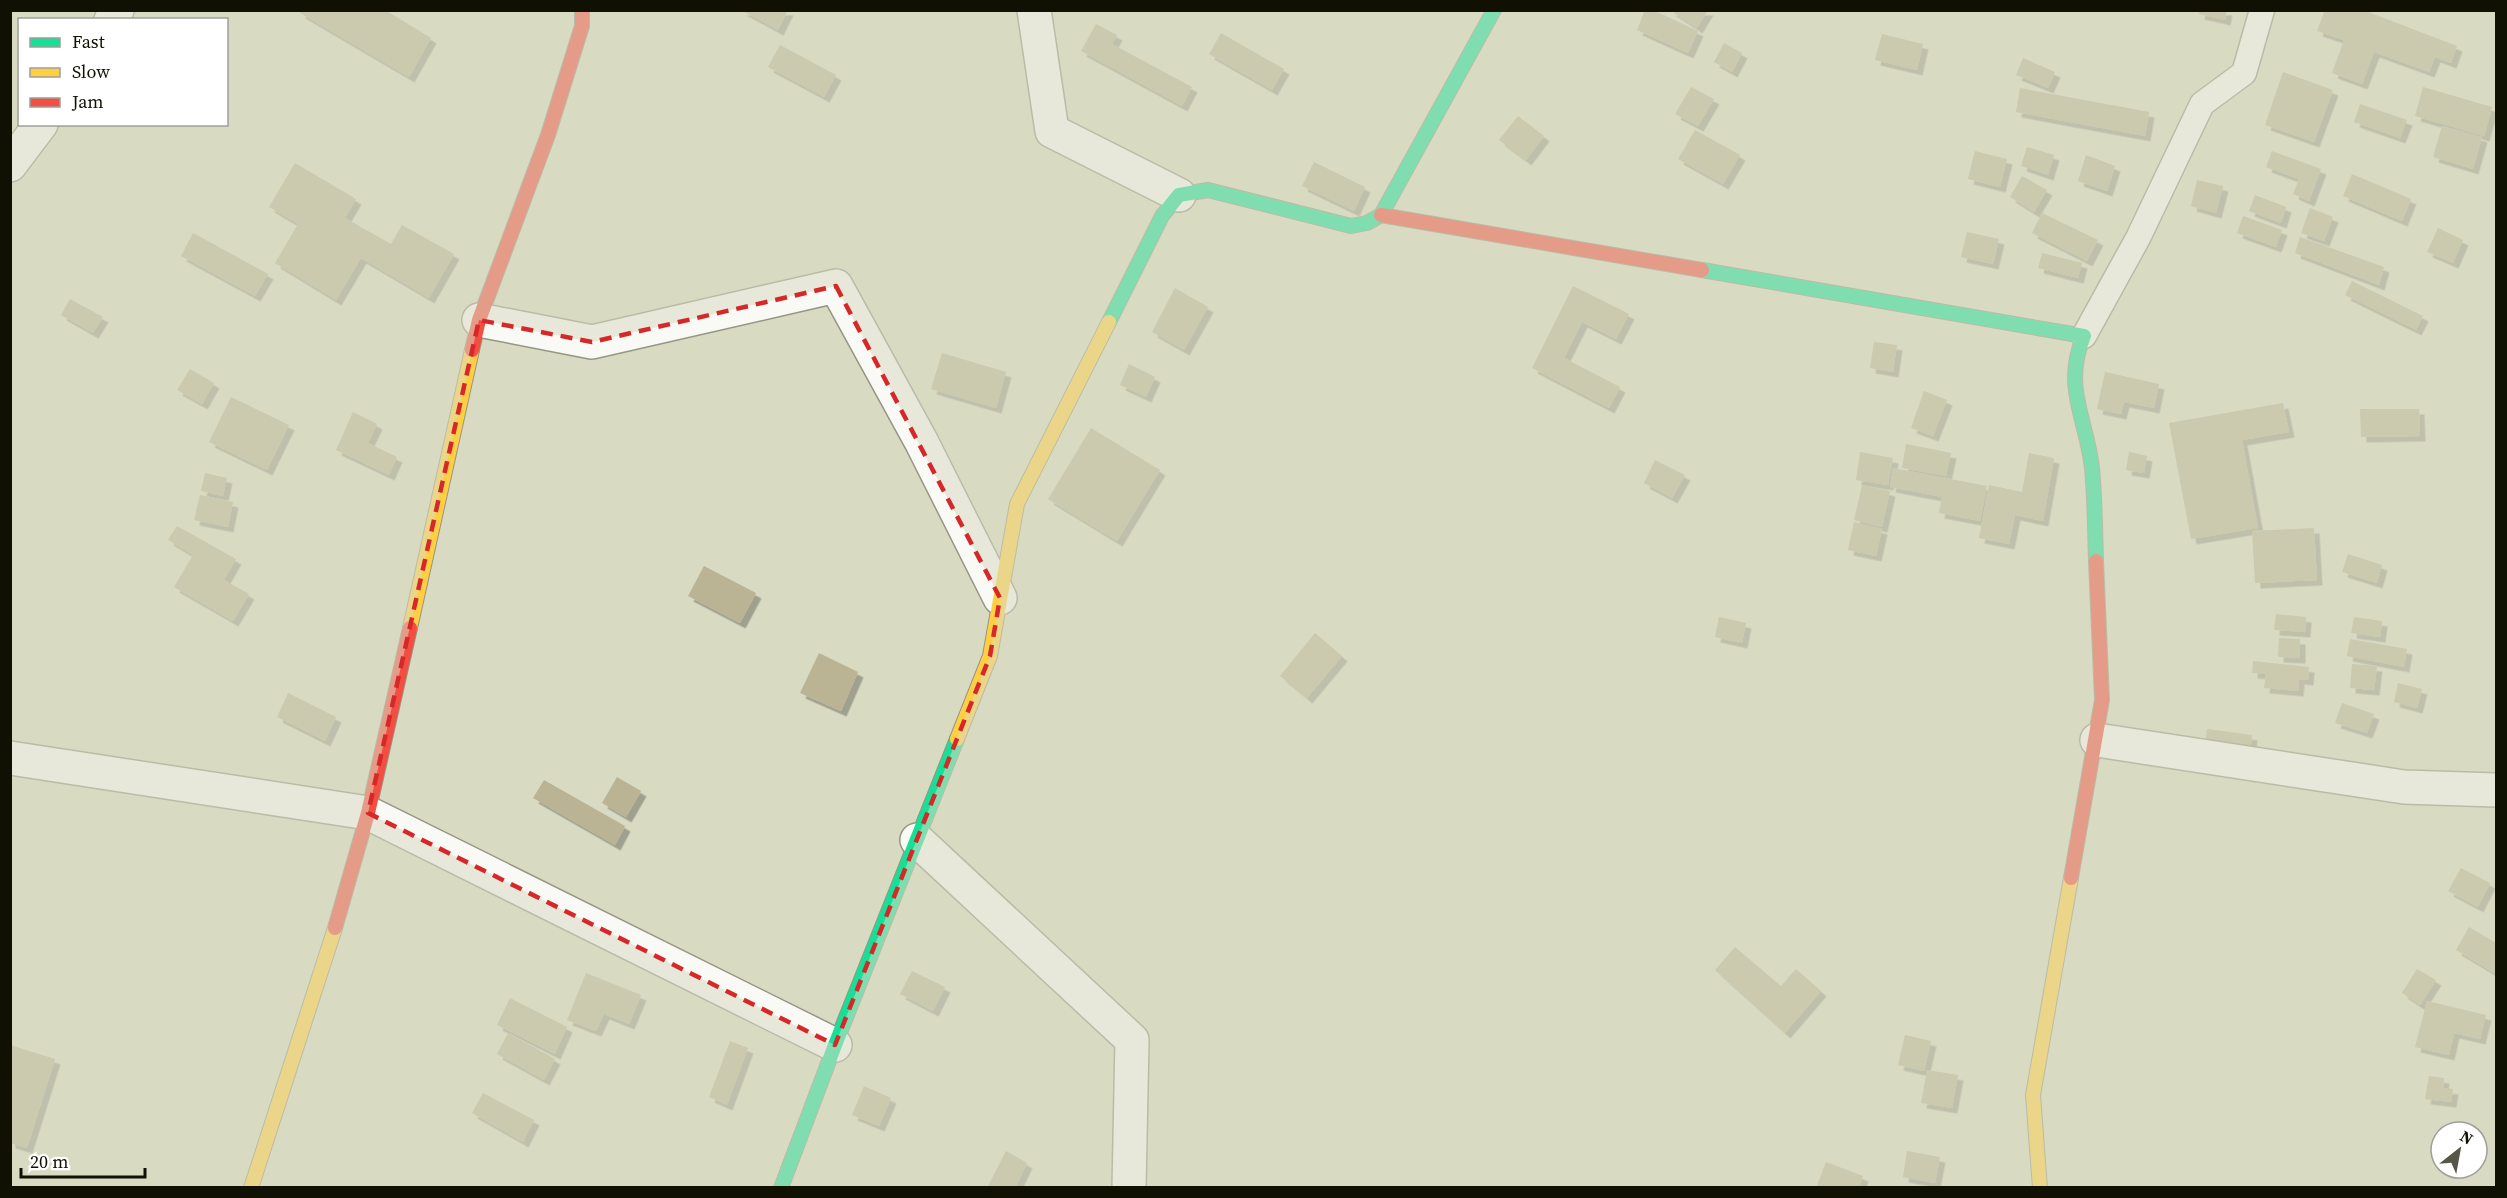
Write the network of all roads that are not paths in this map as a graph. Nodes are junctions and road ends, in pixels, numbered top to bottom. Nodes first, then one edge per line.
1 (582, 10) edge
2 (1034, 10) edge
3 (1494, 10) edge
4 (2262, 10) edge
5 (39, 126) edge
6 (10, 165) edge
7 (1179, 195) junction
8 (1381, 215) junction
9 (478, 320) junction
10 (2084, 336) junction
11 (1000, 598) junction
12 (2097, 740) junction
13 (10, 758) edge
14 (2496, 790) edge
15 (368, 813) junction
16 (917, 840) junction
17 (835, 1045) junction
18 (251, 1188) edge
19 (781, 1188) edge
20 (1129, 1188) edge
21 (2040, 1188) edge

1 - 9 street
2 - 7 street
3 - 8 street
4 - 10 lane
5 - 6 street
7 - 8 street
7 - 11 street
8 - 10 street
9 - 11 street
9 - 15 street
10 - 12 street
11 - 16 street
12 - 14 street
12 - 21 street
13 - 15 street
15 - 17 street
15 - 18 street
16 - 17 street
16 - 20 street
17 - 19 street

